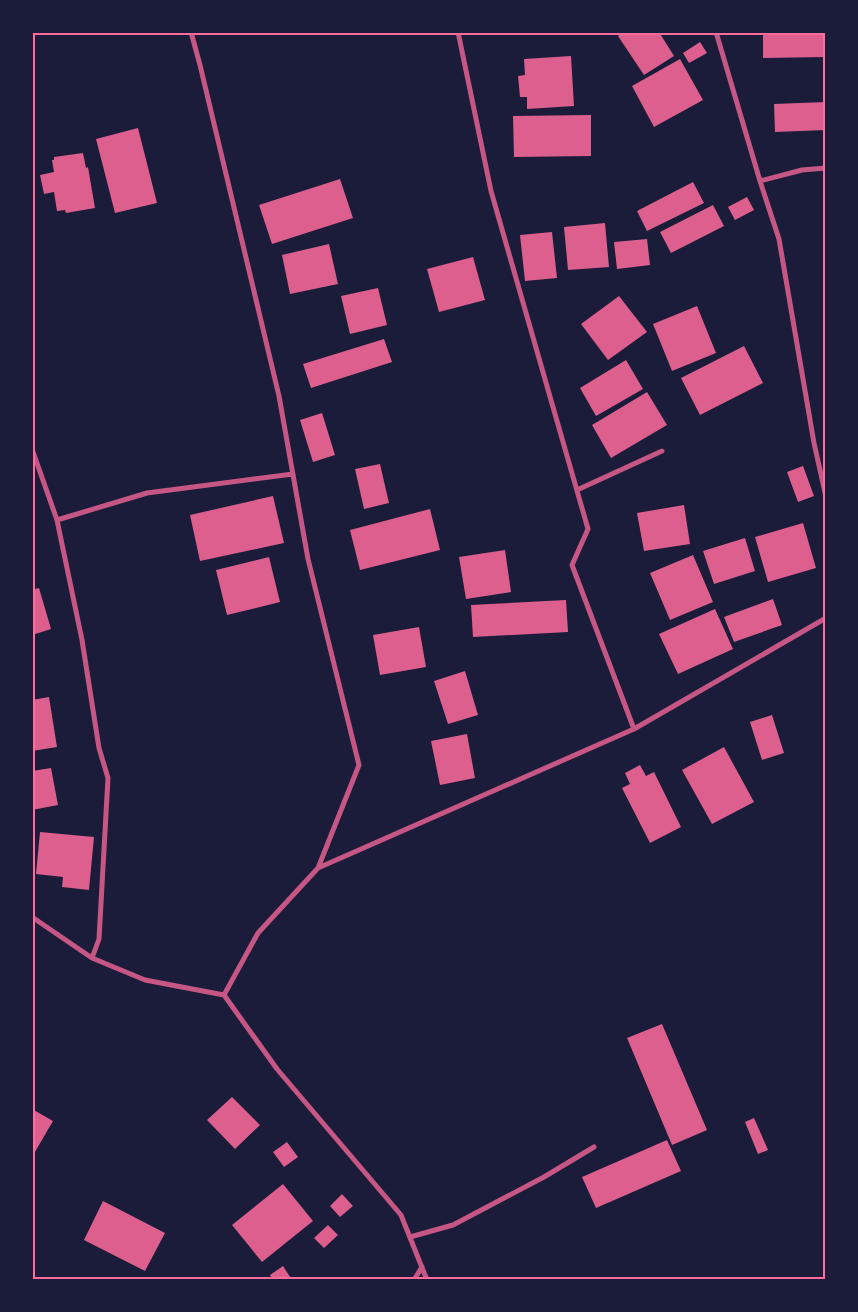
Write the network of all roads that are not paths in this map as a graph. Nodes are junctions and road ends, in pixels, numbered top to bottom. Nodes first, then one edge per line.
1 (191, 32) edge
2 (458, 32) edge
3 (716, 32) edge
4 (826, 168) edge
5 (760, 181) junction
6 (32, 449) edge
7 (662, 451) dead end
8 (293, 474) junction
9 (577, 490) junction
10 (826, 497) edge
11 (57, 520) junction
12 (826, 618) edge
13 (634, 729) junction
14 (318, 868) junction
15 (32, 918) edge
16 (92, 958) junction
17 (224, 995) junction
18 (594, 1147) dead end
19 (410, 1237) junction
20 (422, 1266) junction
21 (414, 1280) edge
22 (427, 1280) edge

1 - 8 street
2 - 9 street
3 - 5 street
4 - 5 street
5 - 10 street
6 - 11 street
7 - 9 street
8 - 11 street
8 - 14 street
9 - 13 street
11 - 16 street
12 - 13 street
13 - 14 street
14 - 17 street
15 - 16 street
16 - 17 street
17 - 19 street
18 - 19 street
19 - 20 street
20 - 21 street
20 - 22 street

